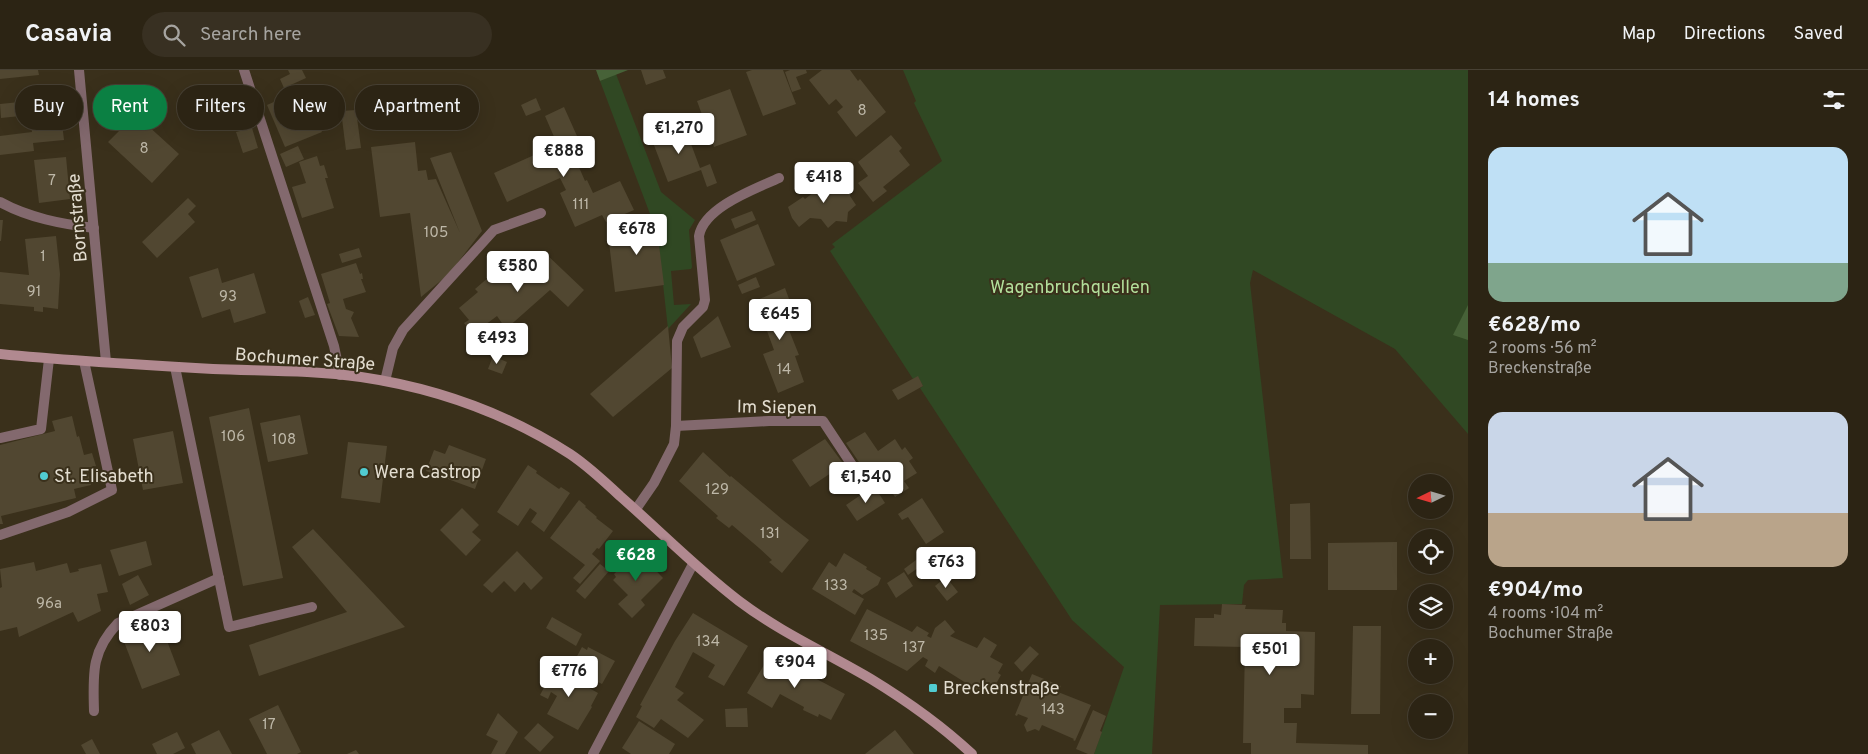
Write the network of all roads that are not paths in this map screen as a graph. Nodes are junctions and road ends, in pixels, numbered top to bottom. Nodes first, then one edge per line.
1 (80, 70) edge
2 (244, 70) edge
3 (780, 178) dead end
4 (0, 202) edge
5 (541, 213) dead end
6 (94, 228) junction
7 (0, 354) edge
8 (49, 359) junction
9 (84, 361) junction
10 (106, 362) junction
11 (175, 367) junction
12 (340, 375) junction
13 (385, 381) junction
14 (676, 426) junction
15 (0, 438) edge
16 (854, 468) dead end
17 (636, 509) junction
18 (0, 535) edge
19 (693, 564) junction
20 (219, 578) junction
21 (312, 607) dead end
22 (94, 711) dead end
23 (596, 752) edge
24 (972, 754) edge

1 - 6 street, Bornstraße
2 - 12 street
3 - 14 street
4 - 6 street
5 - 13 street
6 - 10 street, Bornstraße
7 - 8 main road, Bochumer Straße
8 - 9 main road, Bochumer Straße
8 - 15 street
9 - 10 main road, Bochumer Straße
9 - 18 street
10 - 11 main road, Bochumer Straße
11 - 12 main road, Bochumer Straße
11 - 20 street
12 - 13 main road, Bochumer Straße
13 - 17 main road, Bochumer Straße
14 - 16 street, Im Siepen
14 - 17 street
17 - 19 main road, Bochumer Straße
19 - 23 street
19 - 24 main road, Bochumer Straße
20 - 21 street
20 - 22 street

